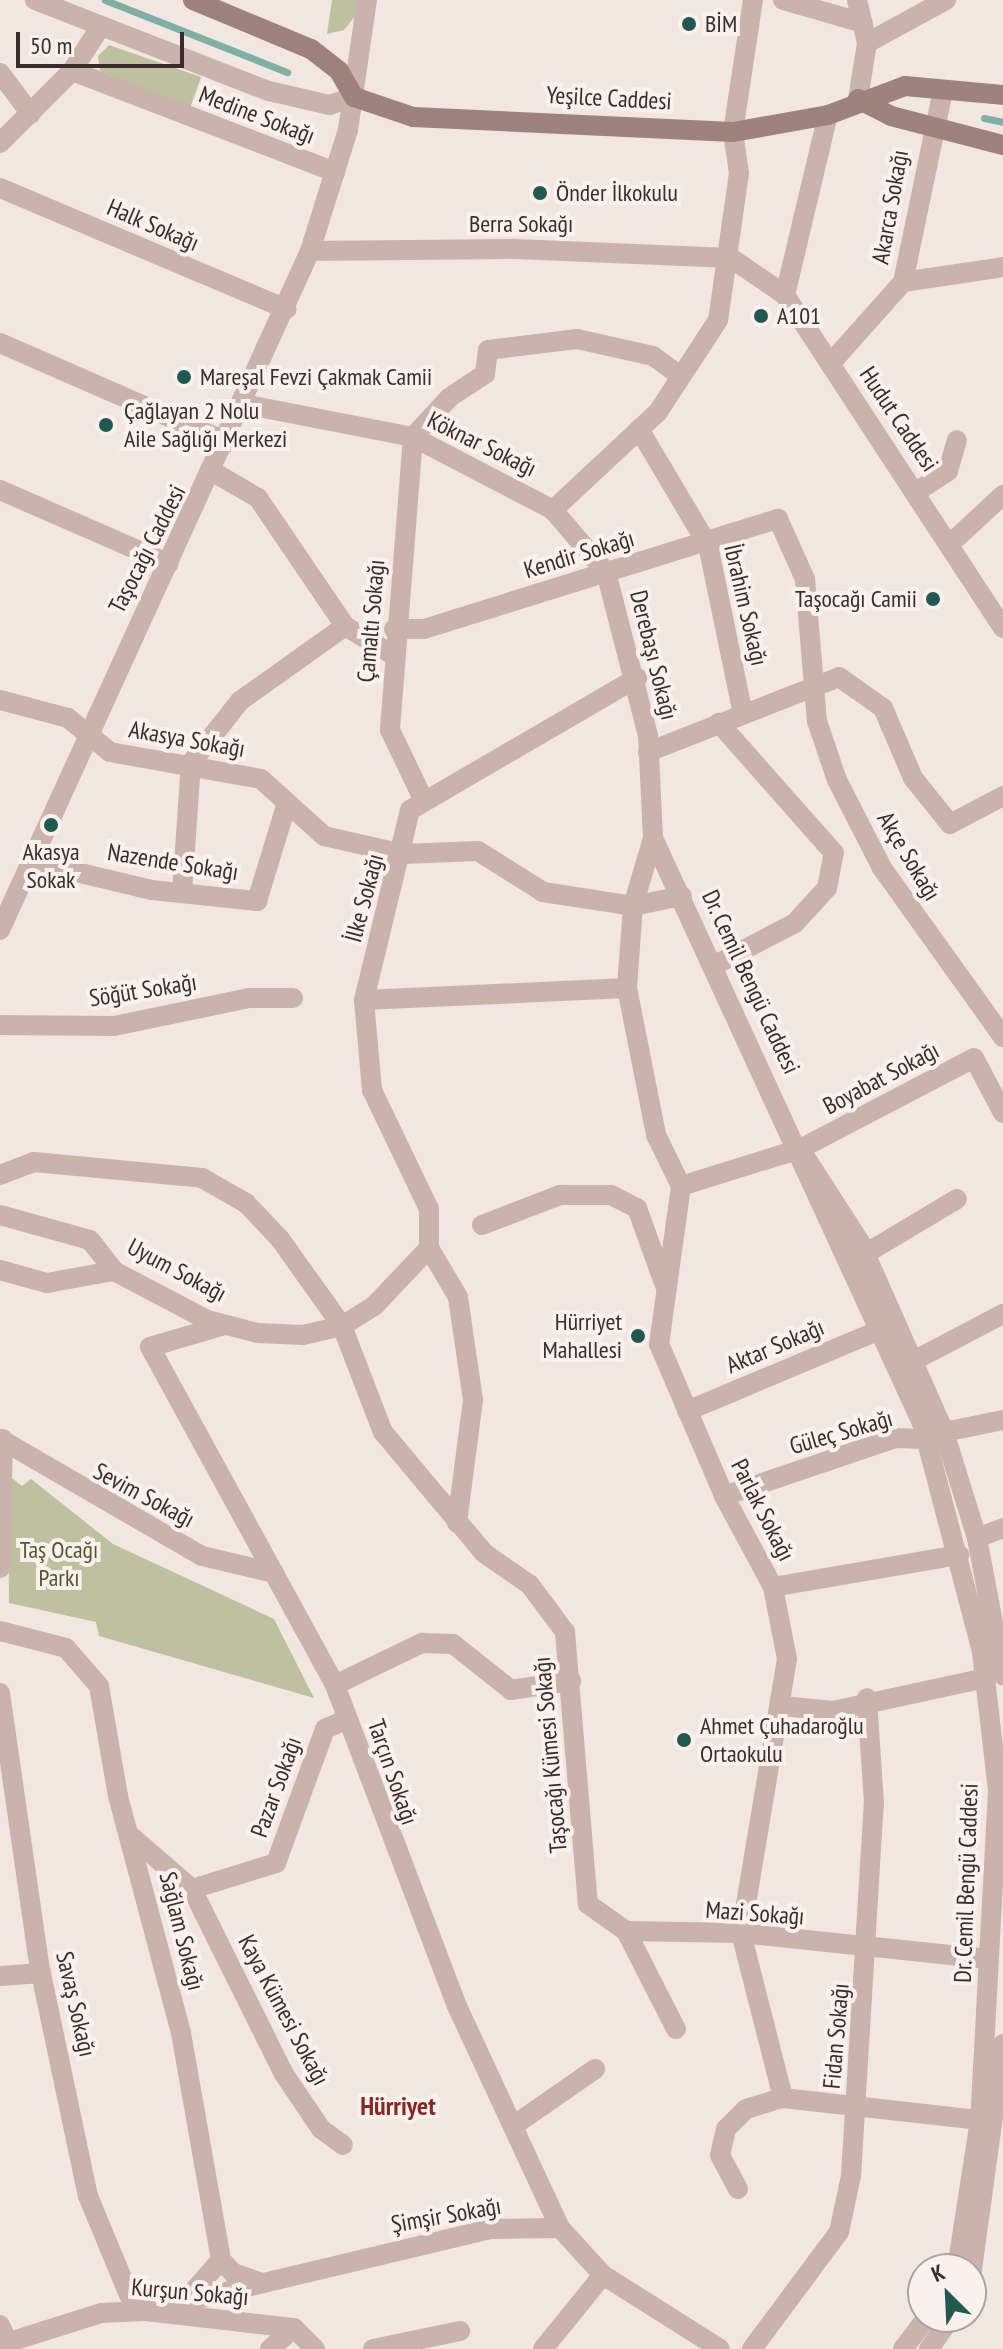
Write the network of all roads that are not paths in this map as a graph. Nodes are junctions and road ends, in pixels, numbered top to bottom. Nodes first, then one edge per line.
1 (35, 0) edge
2 (193, 0) edge
3 (367, 0) edge
4 (753, 0) edge
5 (783, 0) edge
6 (857, 0) edge
7 (939, 1) edge
8 (863, 23) junction
9 (99, 29) junction
10 (867, 43) junction
11 (72, 71) junction
12 (0, 73) edge
13 (943, 90) junction
14 (1003, 95) edge
15 (354, 97) junction
16 (858, 99) junction
17 (31, 114) junction
18 (828, 115) junction
19 (931, 127) junction
20 (733, 132) junction
21 (0, 143) edge
22 (1003, 145) edge
23 (335, 172) junction
24 (0, 188) edge
25 (310, 251) junction
26 (731, 258) junction
27 (1003, 267) edge
28 (903, 282) junction
29 (785, 295) junction
30 (286, 309) junction
31 (0, 343) edge
32 (830, 364) junction
33 (681, 376) junction
34 (243, 404) junction
35 (639, 429) junction
36 (413, 437) junction
37 (957, 440) dead end
38 (227, 442) junction
39 (215, 473) junction
40 (0, 490) edge
41 (916, 492) junction
42 (1003, 495) edge
43 (553, 510) junction
44 (778, 519) joint
45 (951, 543) junction
46 (708, 545) junction
47 (169, 564) junction
48 (606, 572) junction
49 (345, 626) junction
50 (1003, 628) edge
51 (394, 629) junction
52 (391, 654) junction
53 (637, 678) junction
54 (819, 682) junction
55 (0, 700) edge
56 (743, 714) junction
57 (719, 723) junction
58 (83, 737) junction
59 (648, 752) junction
60 (191, 763) junction
61 (1003, 796) edge
62 (424, 801) junction
63 (287, 803) junction
64 (653, 838) junction
65 (403, 854) junction
66 (30, 861) junction
67 (182, 892) junction
68 (682, 896) junction
69 (633, 906) junction
70 (0, 930) edge
71 (715, 965) junction
72 (627, 988) junction
73 (293, 998) dead end
74 (364, 1000) junction
75 (0, 1025) edge
76 (1003, 1037) edge
77 (1003, 1113) edge
78 (800, 1149) junction
79 (0, 1175) edge
80 (681, 1186) junction
81 (957, 1199) dead end
82 (0, 1215) edge
83 (482, 1225) dead end
84 (429, 1248) junction
85 (865, 1254) junction
86 (0, 1270) edge
87 (114, 1271) junction
88 (665, 1287) junction
89 (1003, 1314) edge
90 (225, 1325) junction
91 (342, 1326) junction
92 (882, 1329) junction
93 (915, 1360) junction
94 (687, 1411) junction
95 (1003, 1420) edge
96 (936, 1436) junction
97 (1, 1439) edge
98 (724, 1496) junction
99 (457, 1523) junction
100 (2, 1528) edge
101 (1003, 1528) edge
102 (977, 1538) junction
103 (959, 1555) junction
104 (0, 1568) edge
105 (274, 1573) junction
106 (773, 1587) junction
107 (0, 1631) edge
108 (998, 1676) edge
109 (571, 1681) junction
110 (335, 1685) junction
111 (0, 1693) edge
112 (867, 1698) junction
113 (782, 1706) junction
114 (347, 1719) junction
115 (132, 1837) junction
116 (192, 1889) junction
117 (626, 1931) junction
118 (741, 1933) junction
119 (869, 1950) junction
120 (989, 1959) junction
121 (41, 1973) junction
122 (0, 1976) edge
123 (676, 2029) dead end
124 (1003, 2044) edge
125 (595, 2069) dead end
126 (783, 2098) junction
127 (855, 2112) junction
128 (980, 2120) junction
129 (513, 2126) junction
130 (343, 2145) dead end
131 (991, 2146) edge
132 (738, 2189) dead end
133 (560, 2228) junction
134 (961, 2253) edge
135 (975, 2253) edge
136 (221, 2260) junction
137 (603, 2275) junction
138 (262, 2283) junction
139 (185, 2301) junction
140 (146, 2311) junction
141 (294, 2328) junction
142 (460, 2331) dead end
143 (2, 2340) edge
144 (708, 2346) edge
145 (270, 2349) edge
146 (315, 2349) edge
147 (373, 2349) edge
148 (543, 2349) edge
149 (752, 2349) edge

1 - 9 street
2 - 15 main road
3 - 15 street, Taşocağı Caddesi
4 - 20 street
5 - 8 street
6 - 8 street
7 - 10 street
8 - 10 street
9 - 11 street
9 - 15 street
10 - 16 street
11 - 17 street
11 - 23 street, Medine Sokağı
12 - 17 street
13 - 14 main road, Yeşilce Caddesi
13 - 16 main road, Yeşilce Caddesi
13 - 19 street, Akarca Sokağı
15 - 20 main road, Yeşilce Caddesi
15 - 23 street, Taşocağı Caddesi
16 - 18 main road, Yeşilce Caddesi
16 - 19 main road
17 - 21 street
18 - 20 main road, Yeşilce Caddesi
18 - 29 street
19 - 22 main road
19 - 28 street, Akarca Sokağı
20 - 26 street
23 - 25 street, Taşocağı Caddesi
24 - 30 street, Halk Sokağı
25 - 26 street, Berra Sokağı
25 - 30 street, Taşocağı Caddesi
26 - 29 street, Hudut Caddesi
26 - 33 street
27 - 28 street
28 - 32 street, Akarca Sokağı
29 - 32 street, Hudut Caddesi
30 - 34 street, Taşocağı Caddesi
31 - 38 street
32 - 41 street, Hudut Caddesi
33 - 35 street
33 - 36 street
34 - 36 street, Köknar Sokağı
34 - 38 street, Taşocağı Caddesi
35 - 43 street
35 - 46 street, İbrahim Sokağı
36 - 43 street, Köknar Sokağı
36 - 51 street, Çamaltı Sokağı
37 - 41 street
38 - 39 street, Taşocağı Caddesi
39 - 47 street, Taşocağı Caddesi
39 - 49 street
40 - 47 street
41 - 45 street, Hudut Caddesi
42 - 45 street
43 - 48 street, Derebaşı Sokağı
44 - 46 street, Kendir Sokağı
44 - 54 street, Akçe Sokağı
45 - 50 street, Hudut Caddesi
46 - 48 street, Kendir Sokağı
46 - 56 street, İbrahim Sokağı
47 - 58 street, Taşocağı Caddesi
48 - 51 street, Kendir Sokağı
48 - 53 street, Derebaşı Sokağı
49 - 52 street
49 - 60 street
51 - 52 street, Çamaltı Sokağı
52 - 62 street, Çamaltı Sokağı
53 - 59 street, Derebaşı Sokağı
53 - 62 street
54 - 56 street
54 - 61 street
54 - 76 street, Akçe Sokağı
55 - 58 street, Akasya Sokağı
56 - 57 street
57 - 59 street
57 - 71 street
58 - 60 street, Akasya Sokağı
58 - 66 street, Taşocağı Caddesi
59 - 64 street, Derebaşı Sokağı
60 - 63 street, Akasya Sokağı
60 - 67 street
62 - 65 street, İlke Sokağı
63 - 65 street, Akasya Sokağı
63 - 67 street, Nazende Sokağı
64 - 68 street, Dr. Cemil Bengü Caddesi
64 - 69 street, Derebaşı Sokağı
65 - 69 street, Akasya Sokağı
65 - 74 street, İlke Sokağı
66 - 67 street, Nazende Sokağı
66 - 70 street, Taşocağı Caddesi
68 - 69 street
68 - 71 street, Dr. Cemil Bengü Caddesi
69 - 72 street, Derebaşı Sokağı
71 - 78 street, Dr. Cemil Bengü Caddesi
72 - 74 street
72 - 80 street, Derebaşı Sokağı
73 - 75 street, Söğüt Sokağı
74 - 84 street, İlke Sokağı
77 - 78 street, Boyabat Sokağı
78 - 80 street
78 - 85 street, Dr. Cemil Bengü Caddesi
78 - 92 street, Dr. Cemil Bengü Caddesi
79 - 91 street, Taşocağı Kümesi Sokağı
80 - 88 street, Parlak Sokağı
81 - 85 street
82 - 87 street, Uyum Sokağı
83 - 88 street
84 - 91 street, Uyum Sokağı
84 - 99 street
85 - 93 street, Dr. Cemil Bengü Caddesi
86 - 87 street
87 - 90 street, Uyum Sokağı
88 - 94 street, Parlak Sokağı
89 - 93 street
90 - 91 street, Uyum Sokağı
90 - 105 street, Tarçın Sokağı
91 - 99 street, Taşocağı Kümesi Sokağı
92 - 94 street, Aktar Sokağı
92 - 96 street, Dr. Cemil Bengü Caddesi
93 - 96 street, Dr. Cemil Bengü Caddesi
94 - 98 street, Parlak Sokağı
95 - 96 street, Güleç Sokağı
96 - 98 street, Güleç Sokağı
96 - 102 street, Dr. Cemil Bengü Caddesi
96 - 103 street, Dr. Cemil Bengü Caddesi
97 - 100 street
97 - 105 street, Sevim Sokağı
98 - 106 street, Parlak Sokağı
99 - 109 street, Taşocağı Kümesi Sokağı
100 - 104 street
101 - 102 street
102 - 108 street, Dr. Cemil Bengü Caddesi
103 - 106 street
103 - 108 street, Dr. Cemil Bengü Caddesi
105 - 110 street, Tarçın Sokağı
106 - 113 street, Parlak Sokağı
107 - 115 street, Sağlam Sokağı
108 - 112 street
108 - 120 street, Dr. Cemil Bengü Caddesi
109 - 110 street
109 - 117 street, Taşocağı Kümesi Sokağı
110 - 114 street, Tarçın Sokağı
111 - 121 street, Savaş Sokağı
112 - 113 street
112 - 119 street, Fidan Sokağı
113 - 118 street, Parlak Sokağı
114 - 116 street, Pazar Sokağı
114 - 129 street, Tarçın Sokağı
115 - 116 street
115 - 136 street, Sağlam Sokağı
116 - 130 street, Kaya Kümesi Sokağı
117 - 118 street, Mazi Sokağı
117 - 123 street
118 - 119 street, Mazi Sokağı
118 - 126 street, Parlak Sokağı
119 - 120 street, Mazi Sokağı
119 - 127 street, Fidan Sokağı
120 - 128 street, Dr. Cemil Bengü Caddesi
121 - 122 street
121 - 140 street, Savaş Sokağı
124 - 131 street, Dr. Cemil Bengü Caddesi
125 - 129 street
126 - 127 street
126 - 132 street
127 - 128 street
127 - 149 street, Fidan Sokağı
128 - 131 street, Dr. Cemil Bengü Caddesi
129 - 133 street, Tarçın Sokağı
131 - 134 street, Dr. Cemil Bengü Caddesi
131 - 135 street, Dr. Cemil Bengü Caddesi
133 - 137 street
133 - 138 street, Şimşir Sokağı
136 - 138 street
136 - 139 street
137 - 144 street
137 - 148 street
138 - 139 street, Şimşir Sokağı
139 - 140 street, Şimşir Sokağı
140 - 141 street, Kurşun Sokağı
140 - 143 street, Kurşun Sokağı
141 - 145 street
141 - 146 street
142 - 147 street

